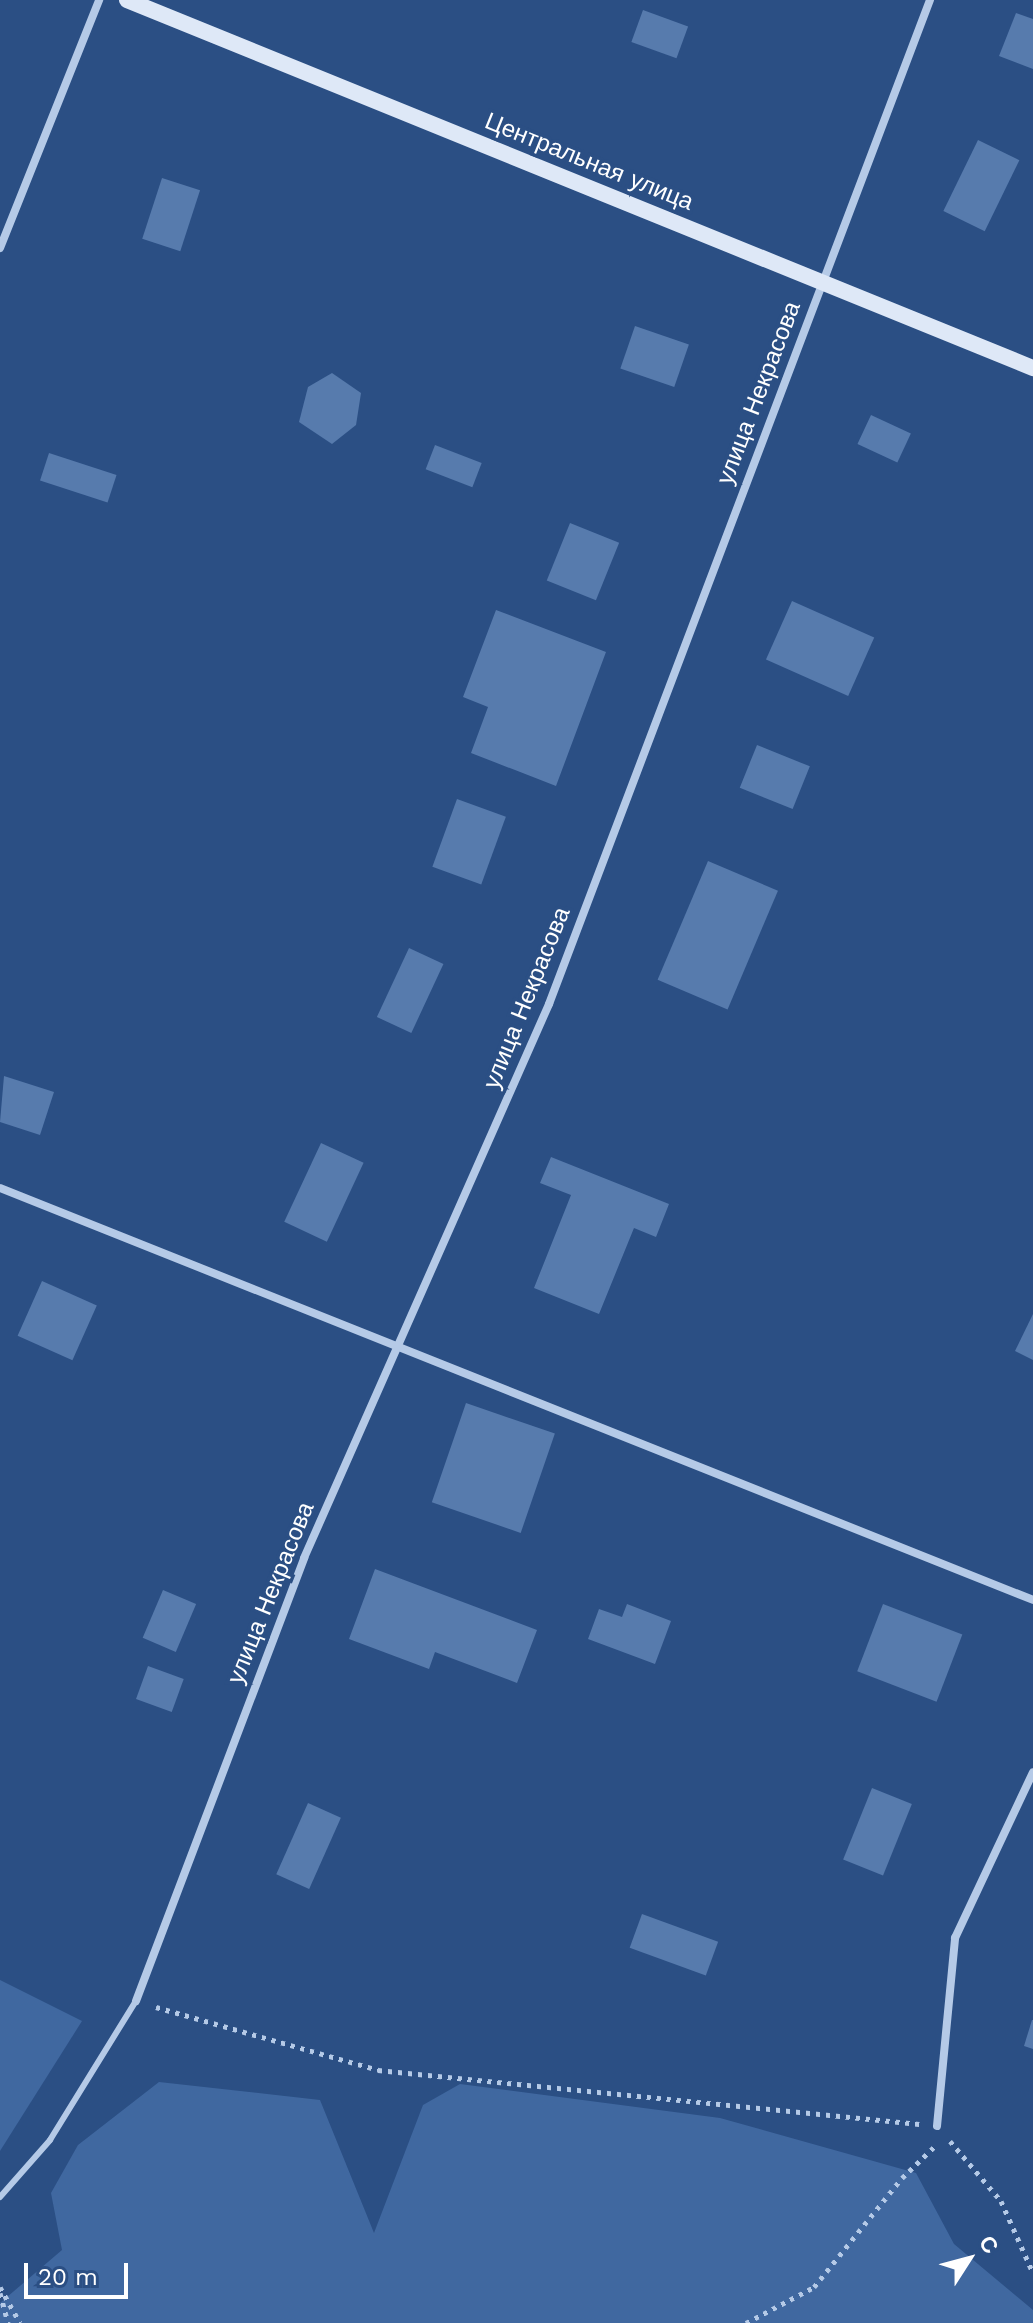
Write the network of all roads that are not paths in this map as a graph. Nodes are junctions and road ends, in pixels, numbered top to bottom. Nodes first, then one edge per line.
1 (99, 0) edge
2 (127, 0) edge
3 (930, 0) edge
4 (0, 248) edge
5 (822, 283) junction
6 (1033, 368) edge
7 (0, 1188) edge
8 (400, 1343) junction
9 (1033, 1600) edge
10 (1033, 1772) edge
11 (136, 2001) joint
12 (937, 2126) road end
13 (0, 2197) edge

1 - 4 street
2 - 5 street, Центральная улица
3 - 5 street, улица Некрасова
5 - 6 street, Центральная улица
5 - 8 street, улица Некрасова
7 - 8 street
8 - 9 street
8 - 11 street, улица Некрасова
10 - 12 street
11 - 13 lane

